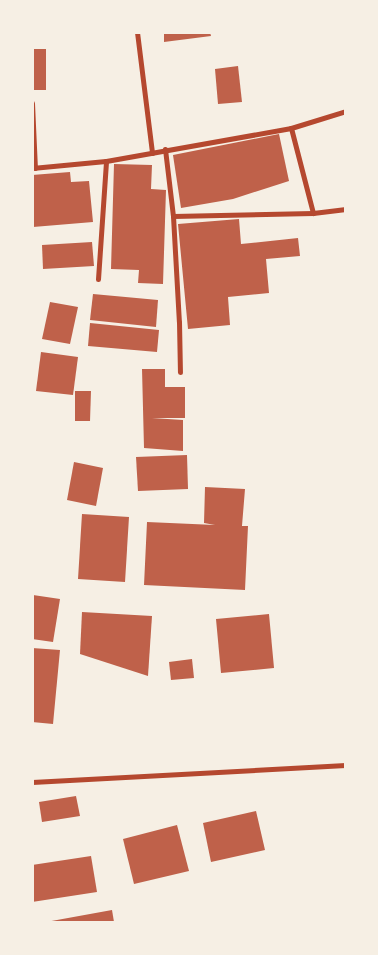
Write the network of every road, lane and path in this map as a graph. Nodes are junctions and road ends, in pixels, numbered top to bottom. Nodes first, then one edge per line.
1 (137, 32) edge
2 (32, 103) edge
3 (346, 111) edge
4 (290, 128) junction
5 (165, 149) junction
6 (152, 153) junction
7 (106, 160) junction
8 (34, 168) edge
9 (346, 209) edge
10 (313, 212) junction
11 (173, 216) junction
12 (98, 279) dead end
13 (180, 372) dead end
14 (346, 765) edge
15 (32, 782) edge

1 - 6 street
2 - 8 street
3 - 4 street
4 - 5 street
4 - 10 street
5 - 6 street
5 - 11 street
6 - 7 street
7 - 8 street
7 - 12 street
9 - 10 street
10 - 11 street
11 - 13 street
14 - 15 street

